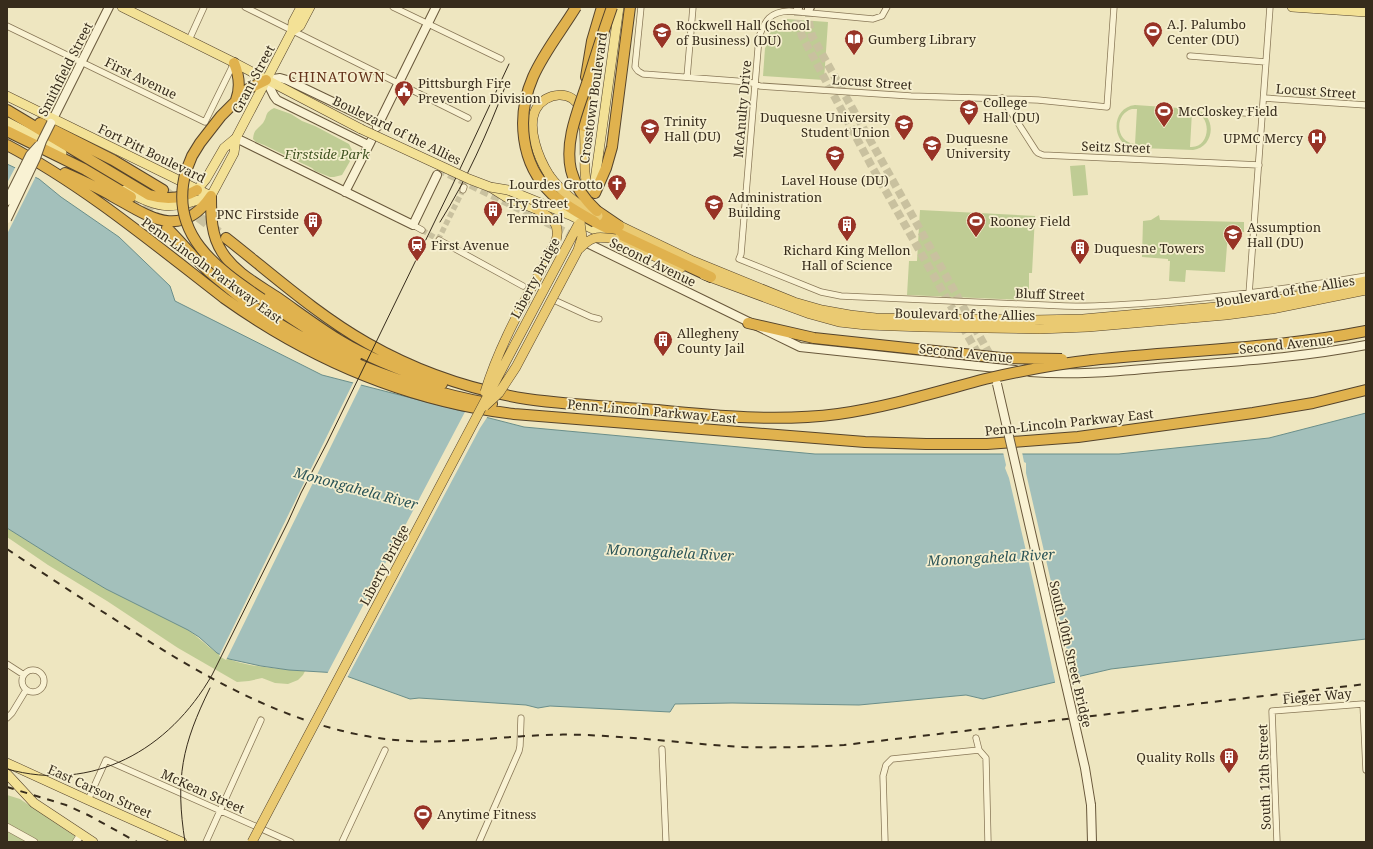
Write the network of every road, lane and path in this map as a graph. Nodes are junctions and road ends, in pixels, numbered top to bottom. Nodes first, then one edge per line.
1 (109, 7) edge
2 (122, 7) edge
3 (204, 7) edge
4 (245, 7) edge
5 (301, 7) edge
6 (310, 7) edge
7 (393, 7) edge
8 (436, 7) edge
9 (576, 7) edge
10 (602, 7) edge
11 (612, 7) edge
12 (619, 7) edge
13 (641, 7) edge
14 (693, 7) edge
15 (887, 7) edge
16 (1114, 7) edge
17 (1270, 7) edge
18 (1292, 7) edge
19 (630, 8) edge
20 (1366, 12) edge
21 (428, 24) junction
22 (7, 26) edge
23 (292, 31) junction
24 (189, 40) junction
25 (1190, 56) dead end
26 (501, 59) dead end
27 (82, 62) junction
28 (1266, 62) junction
29 (234, 63) junction
30 (687, 77) junction
31 (266, 80) junction
32 (399, 83) junction
33 (755, 84) junction
34 (7, 96) edge
35 (1002, 98) junction
36 (1264, 98) junction
37 (235, 102) junction
38 (583, 105) junction
39 (1366, 105) edge
40 (7, 109) edge
41 (1228, 112) dead end
42 (1263, 114) junction
43 (468, 118) dead end
44 (52, 121) junction
45 (7, 122) edge
46 (584, 126) joint
47 (7, 132) edge
48 (236, 138) junction
49 (42, 141) junction
50 (7, 145) edge
51 (37, 161) junction
52 (1259, 165) junction
53 (437, 175) dead end
54 (490, 187) junction
55 (163, 190) tunnel mouth
56 (197, 190) junction
57 (346, 192) junction
58 (594, 193) junction
59 (132, 196) junction
60 (211, 196) junction
61 (7, 201) edge
62 (588, 204) junction
63 (536, 209) junction
64 (597, 216) junction
65 (7, 219) edge
66 (579, 224) junction
67 (413, 225) junction
68 (619, 226) joint
69 (167, 228) tunnel mouth
70 (422, 230) tunnel mouth
71 (226, 238) tunnel mouth
72 (615, 239) junction
73 (439, 240) tunnel mouth
74 (587, 243) tunnel mouth
75 (578, 250) junction
76 (739, 259) joint
77 (1366, 276) edge
78 (711, 277) junction
79 (1366, 281) edge
80 (523, 286) dead end
81 (1366, 290) edge
82 (1249, 294) junction
83 (556, 301) dead end
84 (599, 319) dead end
85 (748, 323) junction
86 (1366, 331) edge
87 (1366, 345) edge
88 (978, 352) tunnel mouth
89 (989, 353) tunnel mouth
90 (1092, 360) junction
91 (992, 368) junction
92 (427, 388) junction
93 (1366, 390) edge
94 (527, 399) junction
95 (480, 411) junction
96 (575, 418) junction
97 (7, 664) edge
98 (24, 675) junction
99 (26, 690) junction
100 (1272, 711) joint
101 (7, 718) edge
102 (521, 718) dead end
103 (261, 720) dead end
104 (976, 738) dead end
105 (662, 749) dead end
106 (385, 750) dead end
107 (979, 750) junction
108 (7, 763) edge
109 (1366, 770) edge
110 (7, 774) edge
111 (88, 800) junction
112 (220, 810) junction
113 (7, 827) edge
114 (78, 838) edge
115 (34, 842) edge
116 (93, 842) edge
117 (182, 842) edge
118 (206, 842) edge
119 (252, 842) edge
120 (292, 842) edge
121 (342, 842) edge
122 (479, 842) edge
123 (666, 842) edge
124 (885, 842) edge
125 (988, 842) edge
126 (1092, 842) edge
127 (1277, 842) edge

1 - 27 main road, Smithfield Street
2 - 24 main road, Boulevard of the Allies
3 - 24 street
4 - 23 street
5 - 23 main road, Grant Street
6 - 23 main road, Grant Street
7 - 21 street
8 - 21 main road
9 - 64 highway, bridge
10 - 38 highway, bridge
11 - 64 highway, bridge
12 - 58 main road, Crosstown Boulevard
13 - 30 street, Locust Street
14 - 30 street
15 - 33 street, McAnulty Drive
16 - 35 street, Locust Street
17 - 28 street
18 - 20 main road
19 - 58 highway
21 - 26 street
21 - 32 main road
22 - 27 street, First Avenue
23 - 31 main road, Grant Street
23 - 32 street
24 - 29 main road, Boulevard of the Allies
25 - 28 street
27 - 29 street, First Avenue
27 - 44 main road, Smithfield Street
28 - 36 street
29 - 31 main road, Boulevard of the Allies
29 - 37 highway
30 - 33 street, Locust Street
31 - 32 main road
31 - 37 highway
31 - 48 main road, Grant Street
31 - 54 main road, Boulevard of the Allies, bridge
31 - 57 main road
32 - 43 street
33 - 35 street, Locust Street
33 - 76 street, McAnulty Drive
34 - 44 main road, Fort Pitt Boulevard
35 - 52 street, Seitz Street
36 - 39 street, Locust Street
36 - 42 street
37 - 92 highway, bridge
38 - 46 highway
38 - 64 highway, bridge
40 - 55 highway
40 - 56 highway
41 - 42 street
42 - 52 street
44 - 49 main road, Smithfield Street, bridge
44 - 56 main road, Fort Pitt Boulevard
45 - 49 main road, Fort Pitt Boulevard
46 - 62 highway
47 - 59 highway
48 - 56 main road, Grant Street
48 - 57 main road
48 - 60 main road, Grant Street
49 - 59 main road, Fort Pitt Boulevard
49 - 61 main road, Smithfield Street, bridge
49 - 65 main road, Smithfield Street, bridge
50 - 51 highway, Penn-Lincoln Parkway East
51 - 60 highway
51 - 96 highway, Penn-Lincoln Parkway East
52 - 82 street
53 - 67 main road
54 - 63 main road, Boulevard of the Allies, bridge
54 - 66 main road, Boulevard of the Allies, bridge
56 - 60 main road, Fort Pitt Boulevard
57 - 67 main road
58 - 62 highway, Liberty Bridge
59 - 60 main road, Fort Pitt Boulevard
60 - 94 highway
62 - 66 highway, Liberty Bridge
63 - 66 main road, Boulevard of the Allies, bridge
63 - 95 highway, bridge
64 - 68 highway
64 - 78 highway
66 - 72 main road, Boulevard of the Allies, bridge
66 - 75 highway, bridge
66 - 95 highway, Liberty Bridge, bridge
67 - 70 street
68 - 79 highway, Boulevard of the Allies
69 - 92 highway
71 - 94 highway, Penn-Lincoln Parkway East
72 - 75 highway, bridge
72 - 78 highway, Boulevard of the Allies
73 - 80 street
74 - 85 main road, Second Avenue
75 - 95 highway, bridge
76 - 82 street, Bluff Street
77 - 82 street, Bluff Street
78 - 81 highway, Boulevard of the Allies
83 - 84 street
85 - 90 highway, bridge
85 - 91 main road, Second Avenue
86 - 90 highway, Penn-Lincoln Parkway East
87 - 91 main road, Second Avenue
88 - 91 main road
89 - 91 main road, South 10th Street Bridge
90 - 94 highway, Penn-Lincoln Parkway East, bridge
91 - 126 main road, South 10th Street Bridge, bridge
92 - 96 highway
93 - 96 highway, Penn-Lincoln Parkway East
95 - 119 highway, Liberty Bridge, bridge
97 - 98 street
98 - 99 street
98 - 99 street
99 - 101 street
100 - 109 street, Fieger Way
100 - 127 street, South 12th Street
102 - 122 street
103 - 112 street
104 - 107 street
105 - 123 street
106 - 121 street
107 - 124 street
107 - 125 street
108 - 111 main road, East Carson Street
110 - 114 main road
111 - 112 street, McKean Street
111 - 117 main road, East Carson Street
112 - 118 street
112 - 120 street, McKean Street
113 - 115 street
114 - 116 main road

